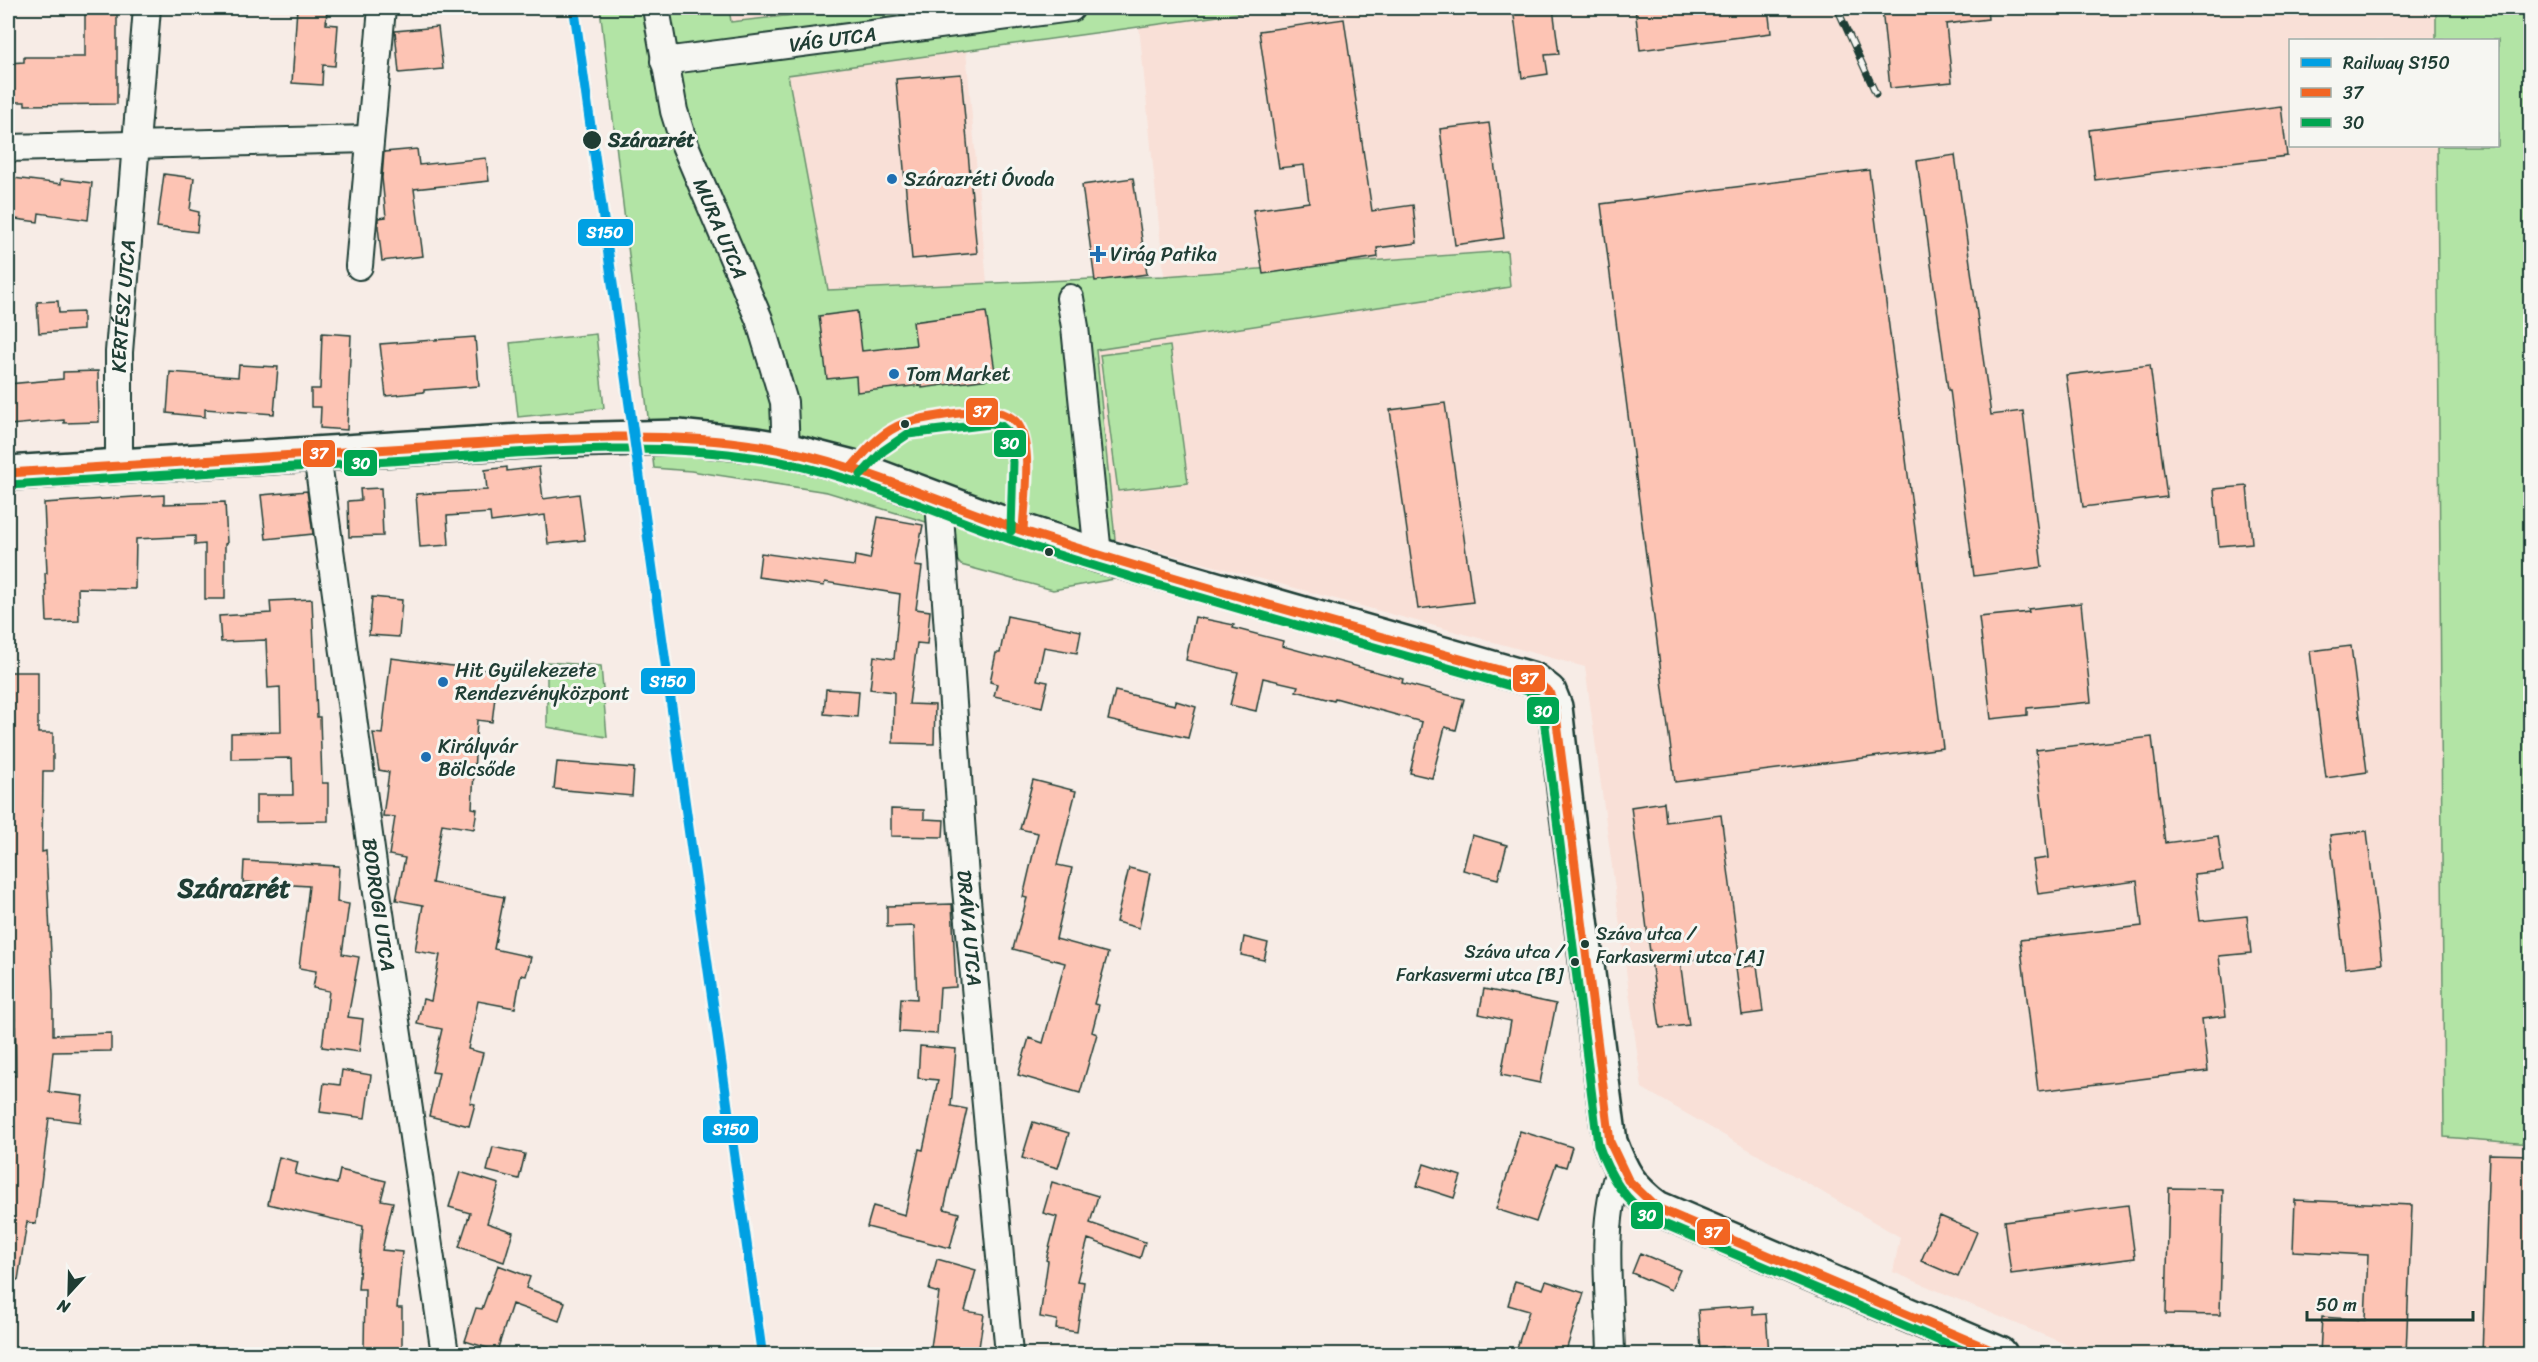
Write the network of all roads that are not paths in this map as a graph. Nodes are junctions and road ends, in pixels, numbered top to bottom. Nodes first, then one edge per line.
1 (147, 8) edge
2 (382, 8) edge
3 (656, 8) edge
4 (1071, 8) edge
5 (664, 61) junction
6 (369, 139) junction
7 (134, 145) junction
8 (8, 148) edge
9 (359, 266) dead end
10 (1070, 298) dead end
11 (786, 450) junction
12 (317, 455) junction
13 (119, 466) junction
14 (8, 473) edge
15 (939, 500) junction
16 (1098, 555) junction
17 (1620, 1168) junction
18 (445, 1354) edge
19 (1009, 1354) edge
20 (1611, 1354) edge
21 (2000, 1354) edge

1 - 7 street, KERTÉSZ UTCA
2 - 6 street
3 - 5 street, MURA UTCA
4 - 5 street, VÁG UTCA
5 - 11 street, MURA UTCA
6 - 7 street
6 - 9 street
7 - 8 street
7 - 13 street, KERTÉSZ UTCA
10 - 16 street
11 - 12 street
11 - 15 street
12 - 13 street
12 - 18 street, BODROGI UTCA
13 - 14 street
15 - 16 street
15 - 19 street, DRÁVA UTCA
16 - 17 street
17 - 20 street
17 - 21 street

